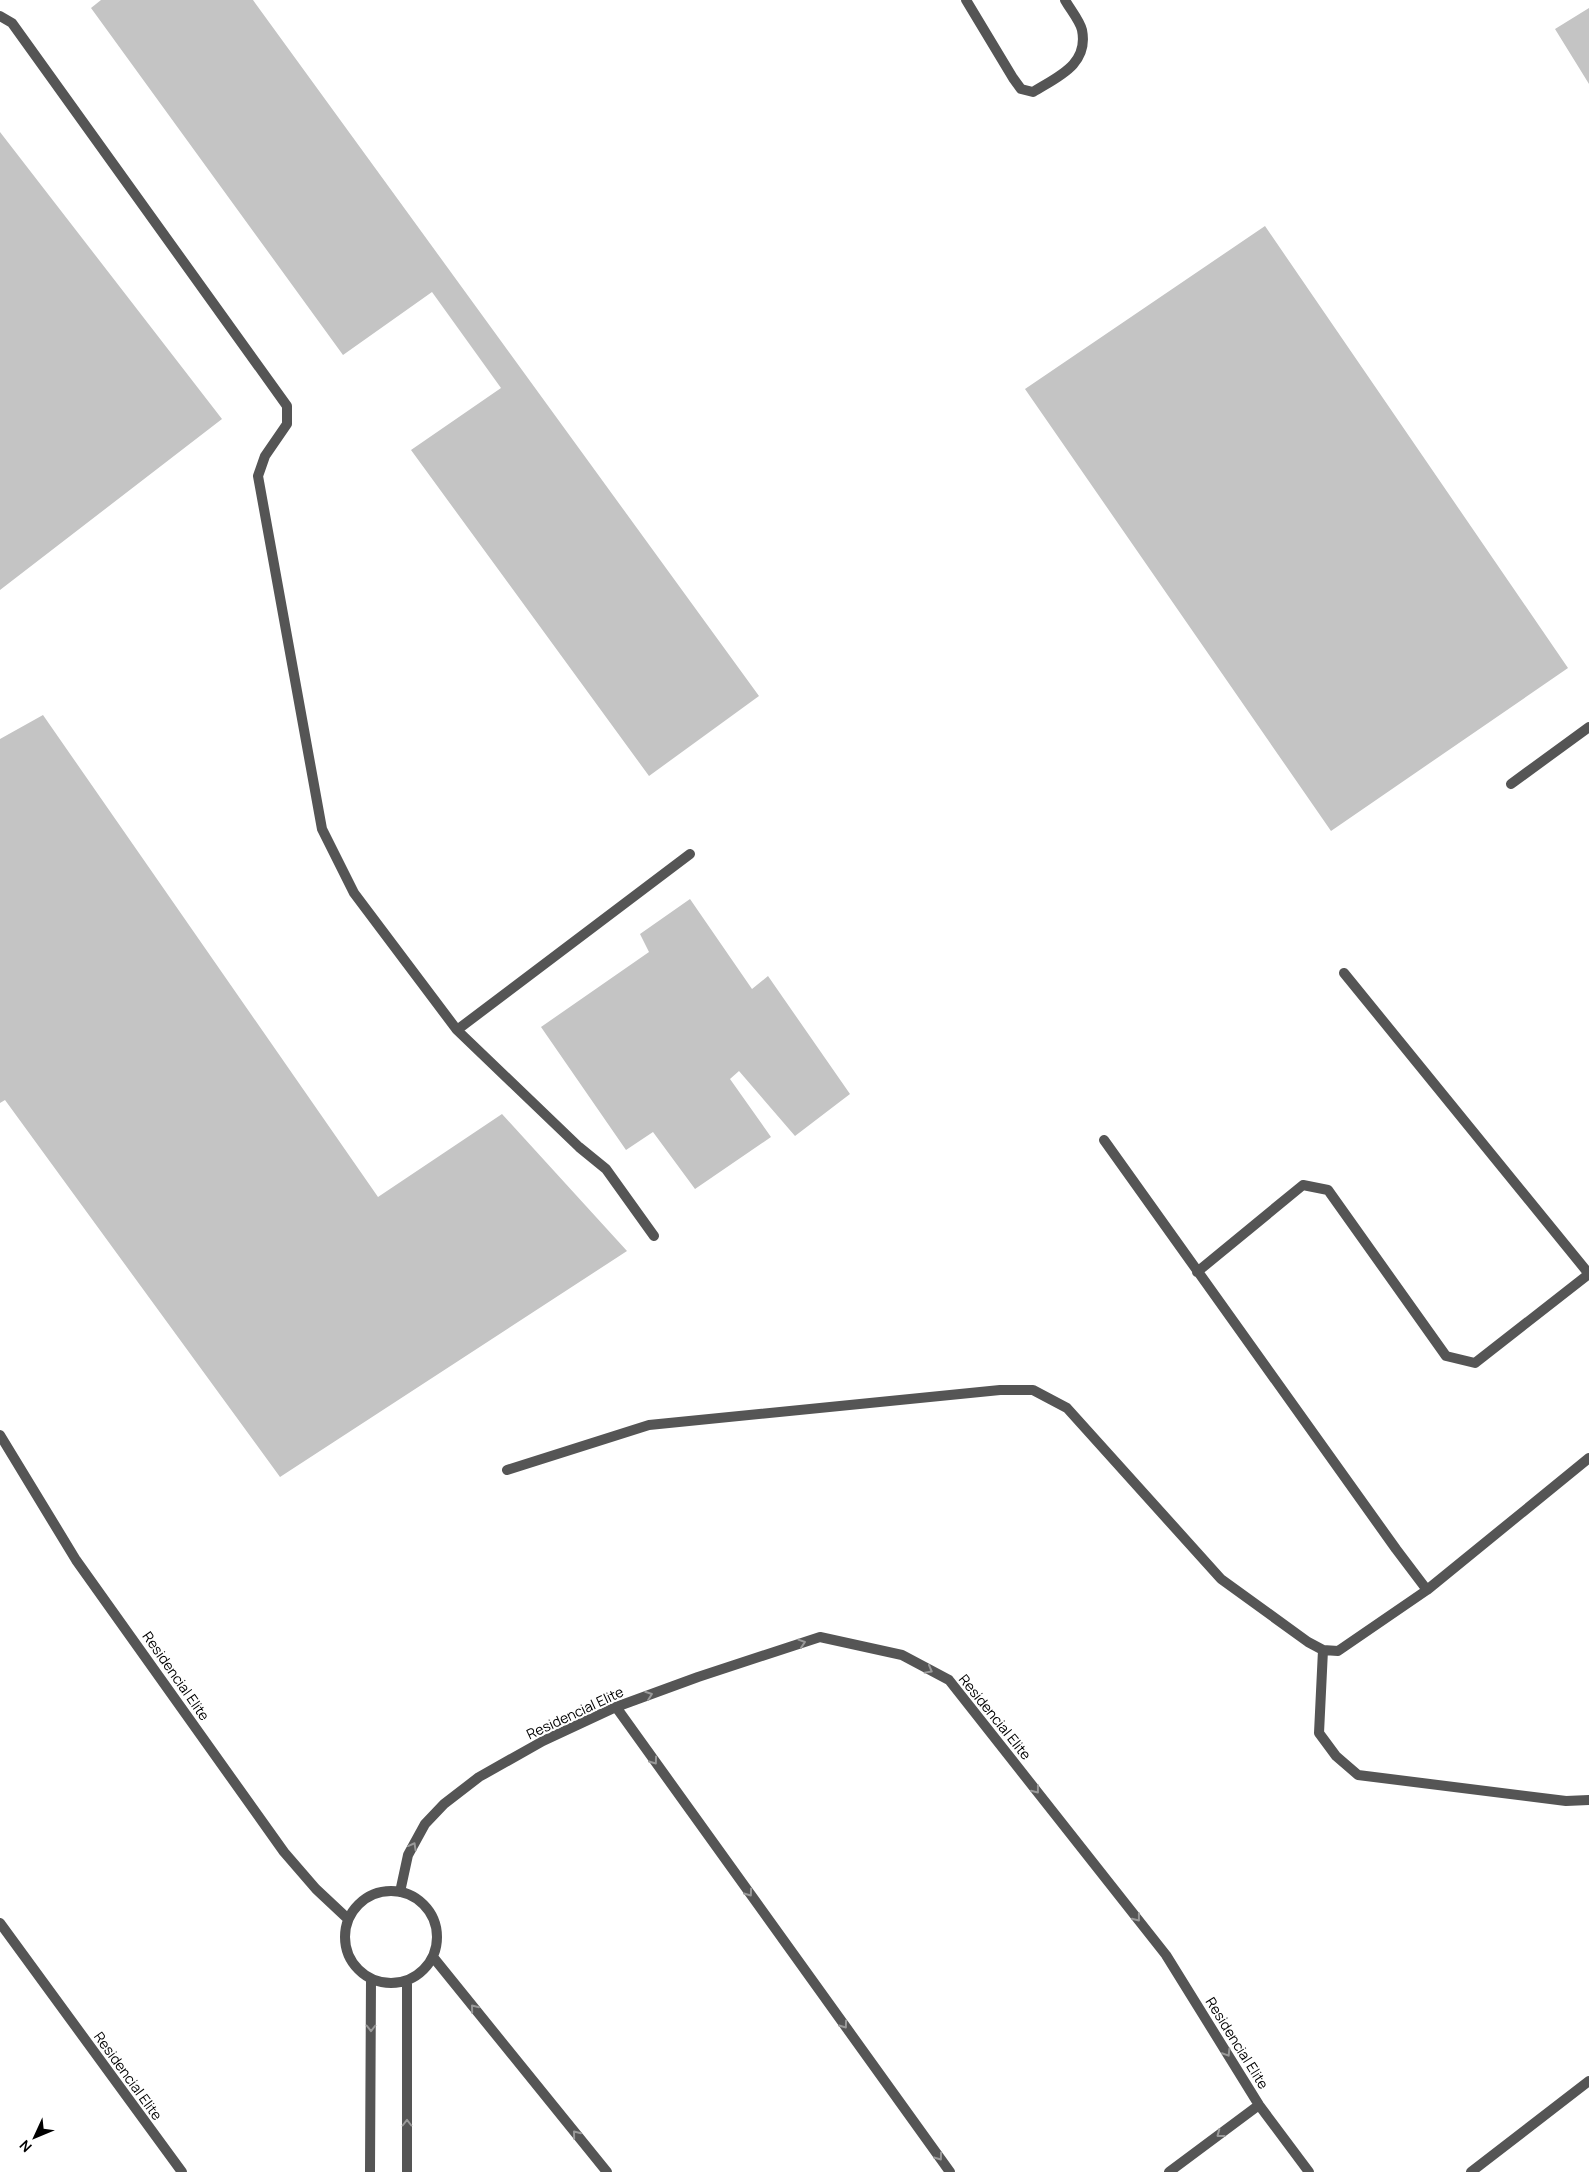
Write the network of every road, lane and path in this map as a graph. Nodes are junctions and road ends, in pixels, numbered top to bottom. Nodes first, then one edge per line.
1 (966, 0) edge
2 (1064, 0) edge
3 (0, 16) edge
4 (1589, 727) edge
5 (1511, 784) dead end
6 (690, 854) dead end
7 (1344, 974) dead end
8 (457, 1030) junction
9 (1104, 1140) dead end
10 (654, 1236) dead end
11 (1196, 1272) junction
12 (1589, 1274) edge
13 (0, 1435) edge
14 (1589, 1458) edge
15 (507, 1470) dead end
16 (1427, 1590) junction
17 (1323, 1650) junction
18 (616, 1707) junction
19 (1589, 1800) edge
20 (400, 1892) junction
21 (348, 1919) junction
22 (0, 1923) edge
23 (433, 1957) junction
24 (371, 1979) junction
25 (408, 1981) junction
26 (1589, 2081) edge
27 (1259, 2105) junction
28 (182, 2172) edge
29 (370, 2172) edge
30 (408, 2172) edge
31 (607, 2172) edge
32 (950, 2172) edge
33 (1169, 2172) edge
34 (1309, 2172) edge
35 (1471, 2172) edge

1 - 2 street
3 - 8 street
4 - 5 street
6 - 8 street
7 - 12 street
8 - 10 street
9 - 11 street
11 - 12 street
11 - 16 street
13 - 21 street, Residencial Elite
14 - 16 street
15 - 17 street
16 - 17 street
17 - 19 street
20 -> 18 street, Residencial Elite
18 -> 27 street, Residencial Elite
18 -> 32 street
20 - 21 street
20 - 23 street
21 - 24 street
22 - 28 street, Residencial Elite
23 - 25 street
31 -> 23 street
24 - 25 street
24 -> 29 street
30 -> 25 street
26 - 35 street
27 -> 33 street, Residencial Elite
27 - 34 street, Residencial Elite

